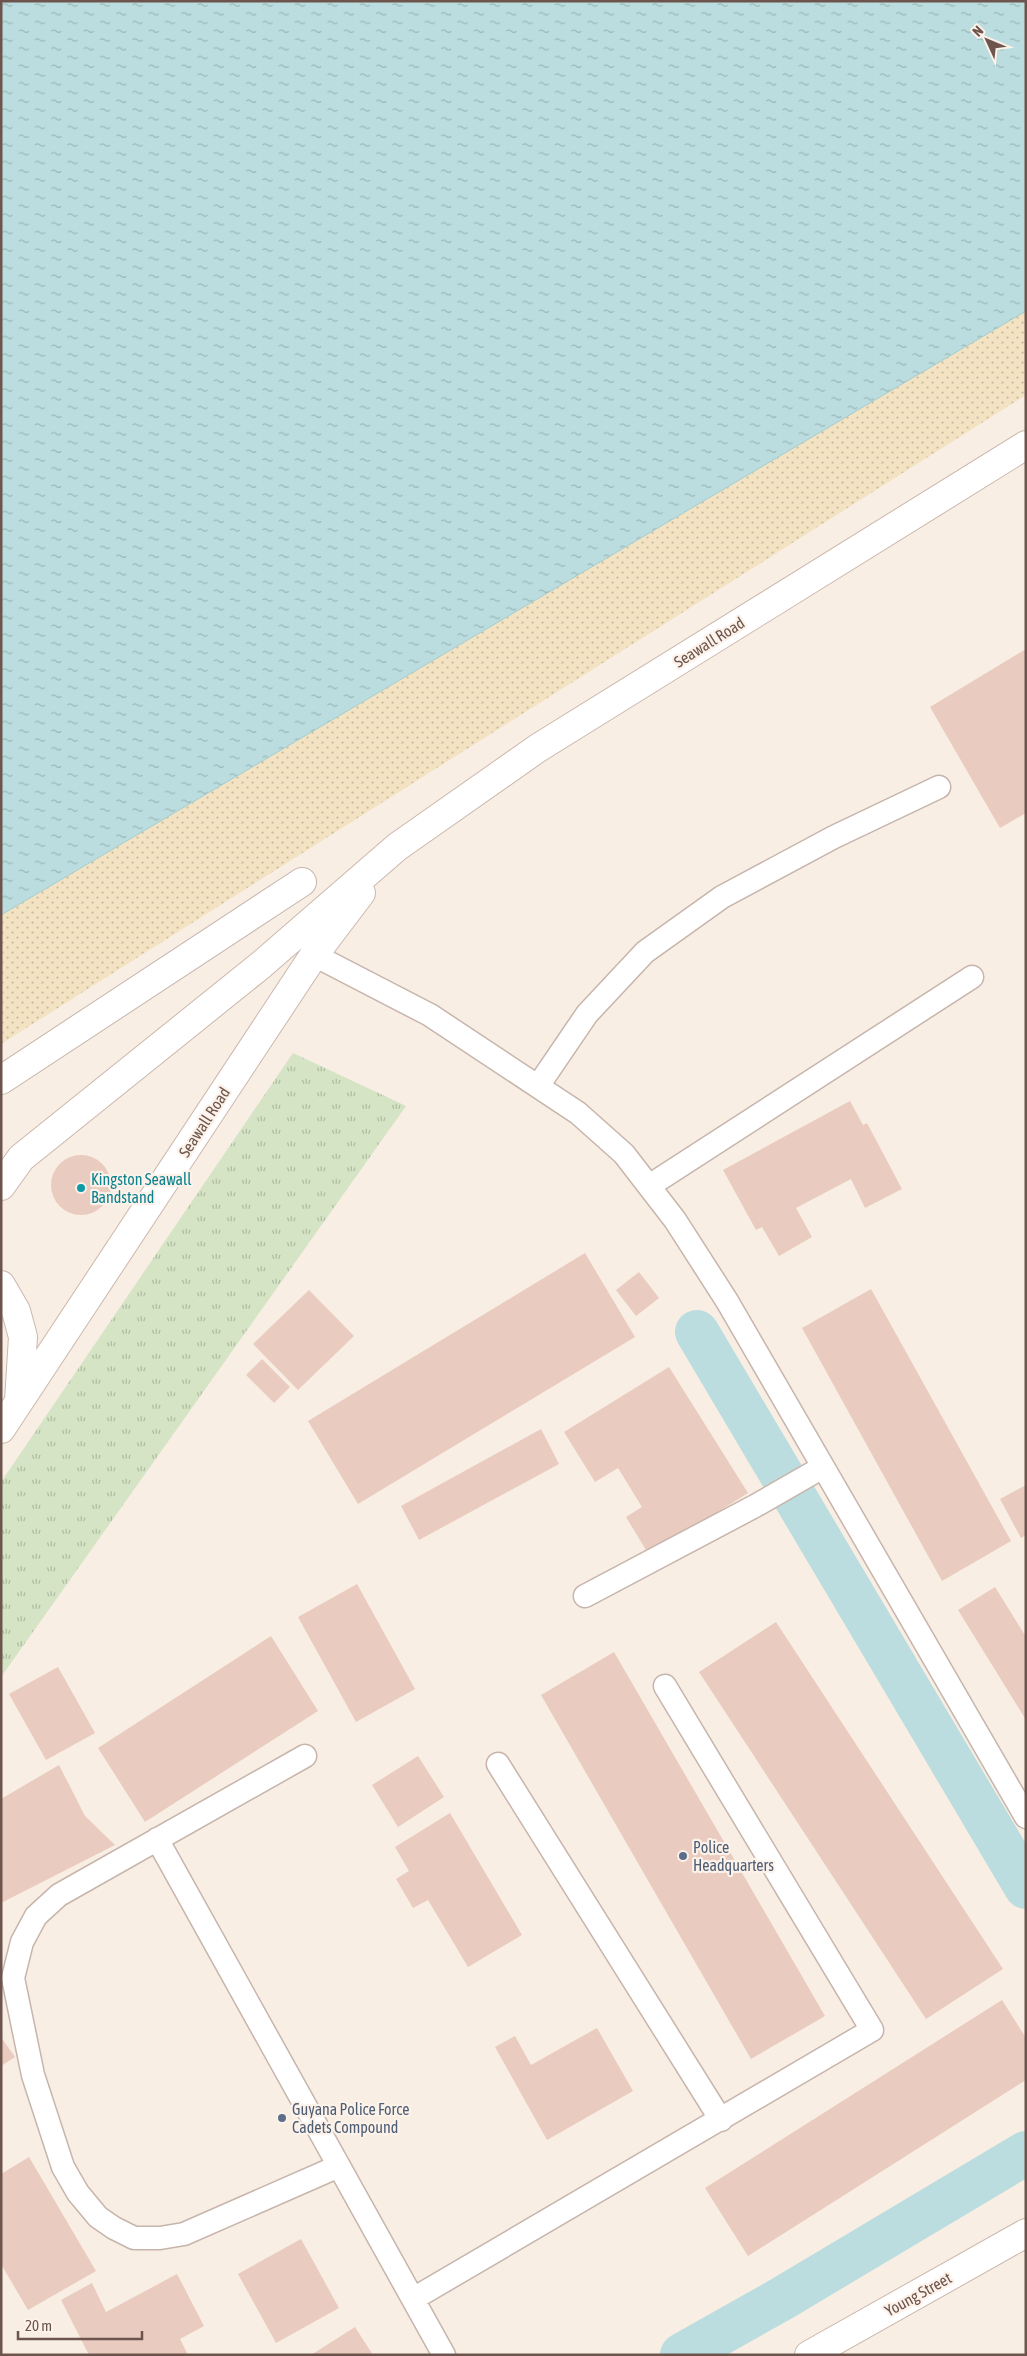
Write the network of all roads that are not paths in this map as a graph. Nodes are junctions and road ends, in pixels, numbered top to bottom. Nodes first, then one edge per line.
1 (1026, 445) edge
2 (939, 787) dead end
3 (397, 847) junction
4 (302, 882) dead end
5 (314, 955) junction
6 (972, 977) dead end
7 (1, 1080) edge
8 (538, 1086) junction
9 (1, 1186) edge
10 (649, 1186) junction
11 (1, 1285) edge
12 (19, 1402) junction
13 (1, 1429) edge
14 (823, 1467) junction
15 (585, 1596) dead end
16 (665, 1686) dead end
17 (305, 1756) dead end
18 (498, 1764) dead end
19 (1026, 1818) edge
20 (157, 1839) junction
21 (721, 2120) junction
22 (339, 2166) junction
23 (1026, 2233) edge
24 (413, 2299) junction
25 (444, 2355) edge
26 (809, 2355) edge

1 - 3 street, Seawall Road
2 - 8 lane
3 - 5 street, Seawall Road
3 - 9 street, Seawall Road
4 - 7 street
5 - 8 lane
5 - 12 street, Seawall Road
6 - 10 lane
8 - 10 lane
10 - 14 lane
11 - 12 street
12 - 13 street, Seawall Road
14 - 15 lane
14 - 19 lane
16 - 21 lane
17 - 20 lane
18 - 21 lane
20 - 22 lane
20 - 22 lane
21 - 24 lane
22 - 24 lane
23 - 26 street, Young Street
24 - 25 lane

